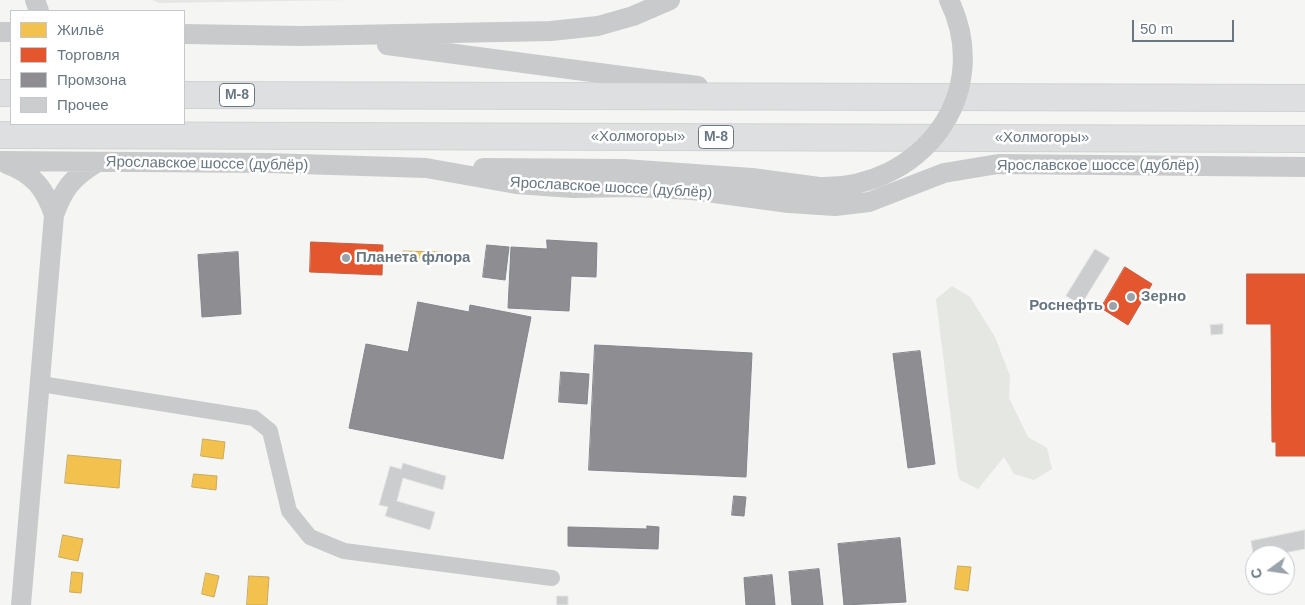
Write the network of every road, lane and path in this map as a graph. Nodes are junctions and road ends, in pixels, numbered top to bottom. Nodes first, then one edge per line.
1 (670, 0) edge
2 (949, 0) edge
3 (185, 34) edge
4 (302, 36) junction
5 (185, 94) edge
6 (785, 96) junction
7 (1305, 98) edge
8 (0, 135) edge
9 (1305, 139) edge
10 (1, 162) edge
11 (96, 162) junction
12 (1305, 167) edge
13 (426, 168) junction
14 (54, 215) junction
15 (41, 384) junction
16 (552, 578) dead end
17 (21, 605) edge

1 - 4 street
2 - 13 street, bridge
3 - 4 street
4 - 6 street
5 - 6 highway, М-8
6 - 7 highway, М-8
8 - 9 highway, «Холмогоры» / М-8
10 - 11 street, Ярославское шоссе (дублёр)
10 - 14 street
11 - 13 street, Ярославское шоссе (дублёр)
11 - 14 street
12 - 13 street, Ярославское шоссе (дублёр)
14 - 15 street
15 - 16 street
15 - 17 street

